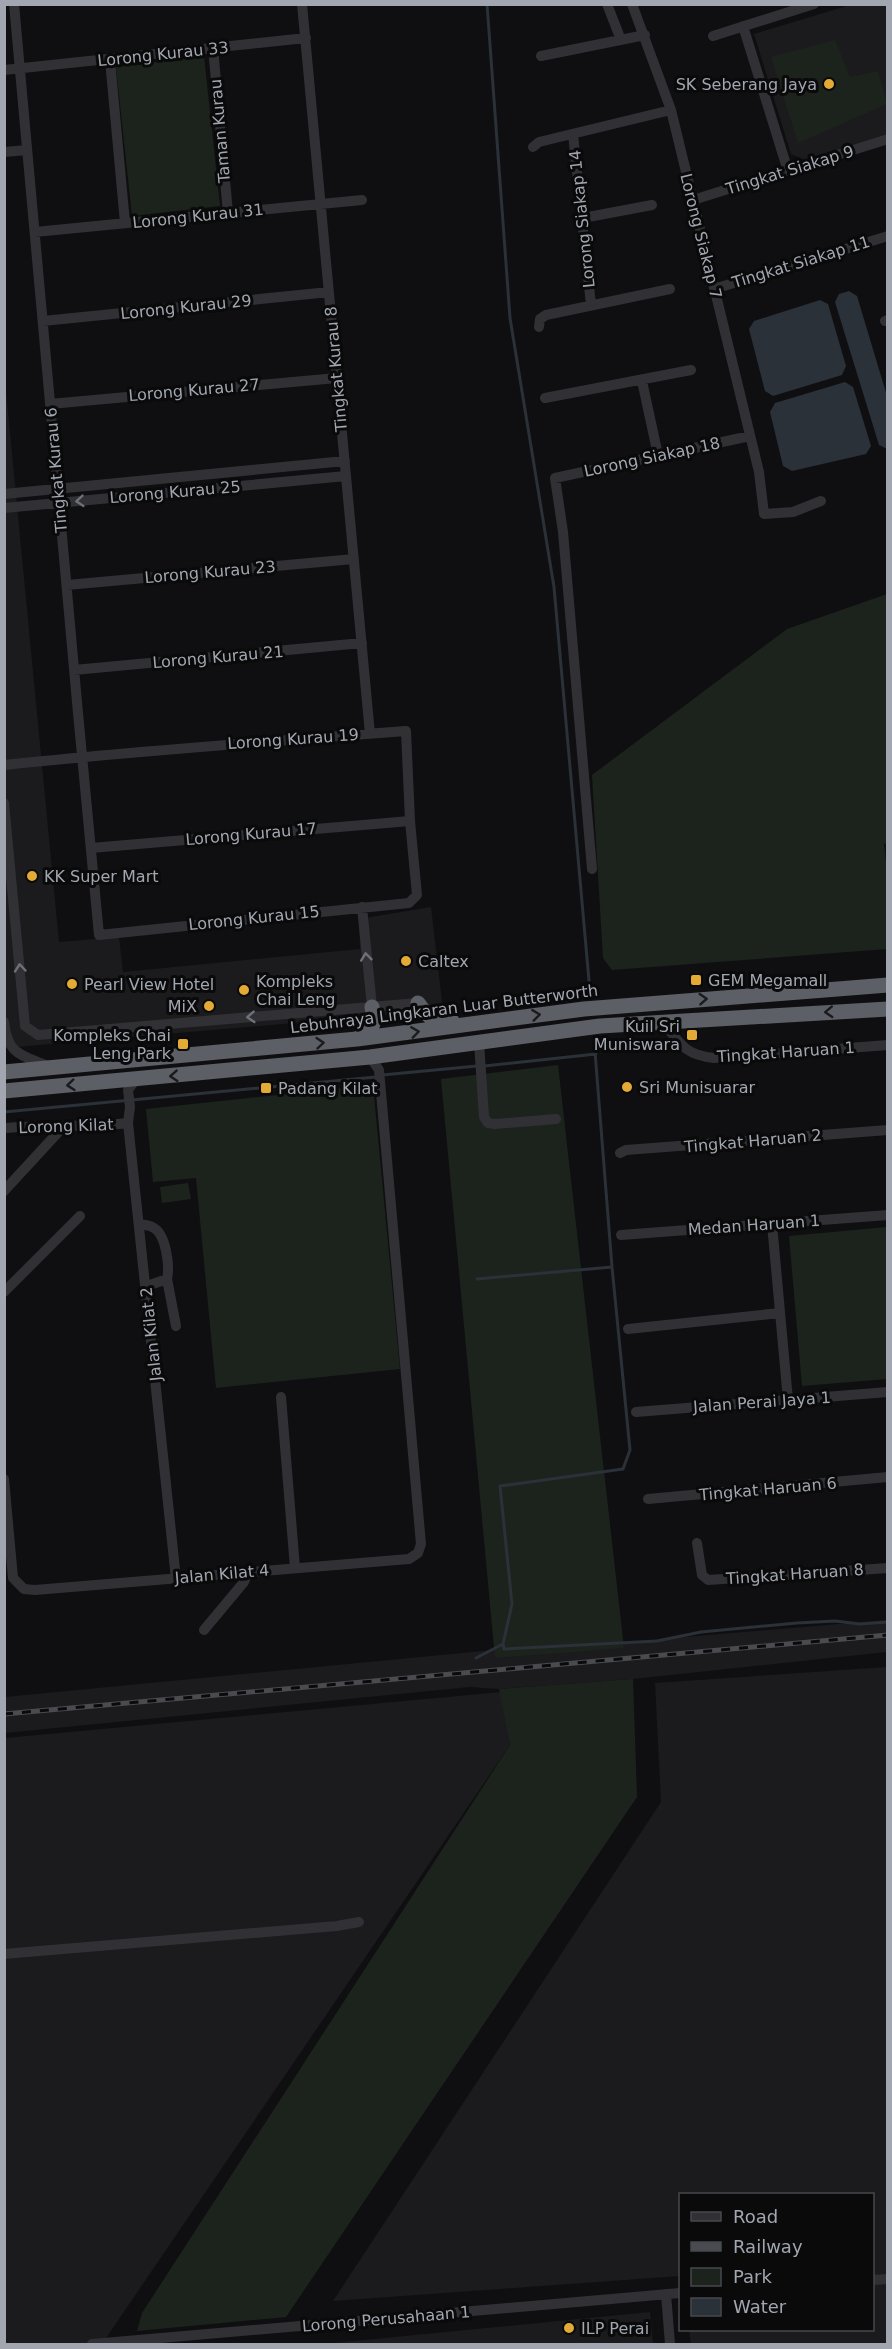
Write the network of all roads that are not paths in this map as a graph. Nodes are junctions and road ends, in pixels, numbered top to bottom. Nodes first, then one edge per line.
1 (14, 4) edge
2 (302, 4) edge
3 (607, 4) edge
4 (632, 4) edge
5 (814, 4) edge
6 (743, 27) junction
7 (645, 35) junction
8 (713, 36) dead end
9 (306, 38) junction
10 (621, 40) junction
11 (213, 48) junction
12 (541, 56) dead end
13 (110, 60) junction
14 (20, 69) junction
15 (4, 70) edge
16 (671, 110) junction
17 (573, 134) junction
18 (888, 139) edge
19 (533, 147) dead end
20 (27, 150) junction
21 (4, 152) edge
22 (788, 171) junction
23 (693, 200) junction
24 (362, 201) dead end
25 (321, 204) junction
26 (652, 205) dead end
27 (228, 213) junction
28 (583, 218) junction
29 (125, 223) junction
30 (34, 232) junction
31 (888, 236) edge
32 (670, 289) dead end
33 (714, 289) junction
34 (329, 292) junction
35 (591, 305) junction
36 (43, 321) junction
37 (539, 327) dead end
38 (691, 370) dead end
39 (337, 378) junction
40 (642, 381) junction
41 (546, 398) dead end
42 (50, 404) junction
43 (750, 436) junction
44 (658, 455) junction
45 (345, 461) junction
46 (346, 476) junction
47 (58, 489) junction
48 (4, 494) edge
49 (821, 501) dead end
50 (60, 503) junction
51 (4, 508) edge
52 (354, 559) junction
53 (67, 585) junction
54 (362, 643) junction
55 (75, 670) junction
56 (370, 734) junction
57 (82, 757) junction
58 (4, 765) edge
59 (4, 803) edge
60 (410, 821) junction
61 (91, 848) junction
62 (592, 869) dead end
63 (8, 878) edge
64 (409, 903) joint
65 (362, 908) junction
66 (99, 935) joint
67 (888, 985) edge
68 (418, 1003) joint
69 (372, 1007) junction
70 (888, 1009) edge
71 (4, 1022) edge
72 (489, 1022) junction
73 (663, 1022) junction
74 (357, 1039) junction
75 (479, 1042) junction
76 (888, 1045) edge
77 (395, 1054) junction
78 (370, 1057) junction
79 (53, 1068) junction
80 (4, 1071) edge
81 (379, 1077) junction
82 (4, 1091) edge
83 (128, 1091) junction
84 (556, 1119) dead end
85 (128, 1123) junction
86 (63, 1127) junction
87 (4, 1128) edge
88 (888, 1130) edge
89 (620, 1153) dead end
90 (4, 1191) edge
91 (888, 1215) edge
92 (80, 1216) dead end
93 (140, 1224) junction
94 (772, 1224) junction
95 (621, 1235) dead end
96 (167, 1279) junction
97 (147, 1286) junction
98 (4, 1292) edge
99 (780, 1313) junction
100 (176, 1326) dead end
101 (627, 1329) dead end
102 (888, 1392) edge
103 (281, 1397) dead end
104 (788, 1400) junction
105 (636, 1412) dead end
106 (888, 1477) edge
107 (5, 1480) edge
108 (648, 1499) dead end
109 (697, 1543) dead end
110 (8, 1565) edge
111 (295, 1568) junction
112 (888, 1568) edge
113 (248, 1572) junction
114 (176, 1579) junction
115 (204, 1630) dead end
116 (359, 1922) dead end
117 (4, 1954) edge
118 (679, 2293) edge
119 (666, 2294) junction
120 (92, 2344) edge
121 (670, 2344) edge

1 - 14 street, Tingkat Kurau 6
2 - 9 street, Tingkat Kurau 8
3 - 10 street
4 - 7 street, Lorong Siakap 7
5 - 6 street
6 - 8 street
6 - 22 street
7 - 10 street
7 - 16 street, Lorong Siakap 7
9 - 11 street, Lorong Kurau 33
9 - 25 street, Tingkat Kurau 8
10 - 12 street
11 - 13 street, Lorong Kurau 33
11 - 27 street, Taman Kurau
13 - 14 street, Lorong Kurau 33
13 - 29 street
14 - 15 street, Lorong Kurau 33
14 - 20 street, Tingkat Kurau 6
16 - 17 street
16 - 23 street, Lorong Siakap 7
17 - 19 street
17 - 28 street, Lorong Siakap 14
18 - 22 street, Tingkat Siakap 9
20 - 21 street
20 - 30 street, Tingkat Kurau 6
22 - 23 street, Tingkat Siakap 9
23 - 33 street, Lorong Siakap 7
24 - 25 street, Lorong Kurau 31
25 - 27 street, Lorong Kurau 31
25 - 34 street, Tingkat Kurau 8
26 - 28 street
27 - 29 street, Lorong Kurau 31
28 - 35 street, Lorong Siakap 14
29 - 30 street, Lorong Kurau 31
30 - 36 street, Tingkat Kurau 6
31 - 33 street, Tingkat Siakap 11
32 - 35 street
33 - 43 street, Lorong Siakap 7
34 - 36 street, Lorong Kurau 29
34 - 39 street, Tingkat Kurau 8
35 - 37 street
36 - 42 street, Tingkat Kurau 6
38 - 40 street
39 - 42 street, Lorong Kurau 27
39 - 45 street, Tingkat Kurau 8
40 - 41 street
40 - 44 street
42 - 47 street, Tingkat Kurau 6
43 - 44 street, Lorong Siakap 18
43 - 49 street, Lorong Siakap 7
44 - 62 street, Lorong Siakap 18
45 - 46 street, Tingkat Kurau 8
45 - 47 street, Lorong Kurau 25
46 -> 50 street, Lorong Kurau 25
46 - 52 street, Tingkat Kurau 8
47 - 48 street, Lorong Kurau 25
47 - 50 street, Tingkat Kurau 6
50 - 51 street, Lorong Kurau 25
50 - 53 street, Tingkat Kurau 6
52 - 53 street, Lorong Kurau 23
52 - 54 street, Tingkat Kurau 8
53 - 55 street, Tingkat Kurau 6
54 - 55 street, Lorong Kurau 21
54 - 56 street, Tingkat Kurau 8
55 - 57 street, Tingkat Kurau 6
56 - 57 street, Lorong Kurau 19
56 - 60 street, Lorong Kurau 19
57 - 58 street, Lorong Kurau 19
57 - 61 street, Tingkat Kurau 6
59 - 63 street
60 - 61 street, Lorong Kurau 17
60 - 64 street, Lorong Kurau 19
61 - 66 street, Tingkat Kurau 6
69 -> 63 street
64 - 65 street, Lorong Kurau 15
65 - 66 street, Lorong Kurau 15
69 -> 65 street
72 -> 67 highway, Lebuhraya Lingkaran Luar Butterworth
68 - 69 street
68 - 72 highway
69 - 74 highway
70 -> 73 highway
71 - 79 street
74 -> 72 highway, Lebuhraya Lingkaran Luar Butterworth
73 - 75 highway
73 - 76 street, Tingkat Haruan 1
79 -> 74 highway, Lebuhraya Lingkaran Luar Butterworth
75 - 77 highway
75 - 84 street
77 - 78 highway
77 - 81 street
78 - 81 street
78 -> 83 highway
79 - 80 highway, Lebuhraya Lingkaran Luar Butterworth
81 - 111 street, Jalan Kilat 4
83 -> 82 highway
83 - 85 street, Jalan Kilat 2
85 - 86 street, Lorong Kilat
85 - 93 street, Jalan Kilat 2
86 - 87 street, Lorong Kilat
86 - 90 street
88 - 89 street, Tingkat Haruan 2
91 - 94 street, Medan Haruan 1
92 - 98 street
93 - 96 street
93 - 97 street, Jalan Kilat 2
94 - 95 street, Medan Haruan 1
94 - 99 street
96 - 97 street
96 - 100 street
97 - 114 street, Jalan Kilat 2
99 - 101 street
99 - 104 street
102 - 104 street, Jalan Perai Jaya 1
103 - 111 street
104 - 105 street, Jalan Perai Jaya 1
106 - 108 street, Tingkat Haruan 6
107 - 110 street
109 - 112 street, Tingkat Haruan 8
110 - 114 street, Jalan Kilat 4
111 - 113 street, Jalan Kilat 4
113 - 114 street, Jalan Kilat 4
113 - 115 street
116 - 117 street
118 - 119 street, Lorong Perusahaan 1
119 - 120 street, Lorong Perusahaan 1
119 - 121 street

